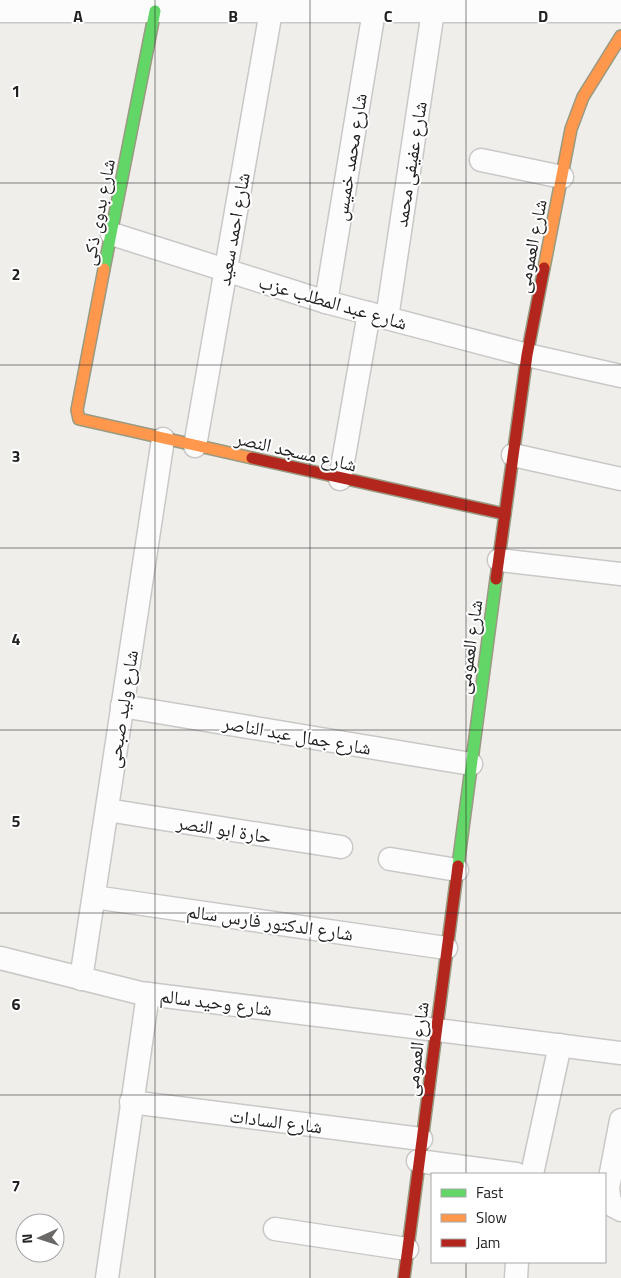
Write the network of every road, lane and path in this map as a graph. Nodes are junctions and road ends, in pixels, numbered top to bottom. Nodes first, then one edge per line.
1 (0, 11) edge
2 (156, 11) junction
3 (271, 11) junction
4 (374, 11) junction
5 (433, 11) junction
6 (621, 11) edge
7 (621, 36) edge
8 (481, 160) dead end
9 (562, 178) junction
10 (112, 234) junction
11 (225, 270) junction
12 (326, 302) junction
13 (378, 316) junction
14 (527, 355) junction
15 (621, 376) edge
16 (79, 420) joint
17 (162, 439) junction
18 (195, 446) junction
19 (514, 455) junction
20 (340, 479) junction
21 (621, 479) edge
22 (505, 514) junction
23 (499, 560) junction
24 (621, 574) edge
25 (122, 706) junction
26 (471, 764) junction
27 (107, 810) junction
28 (342, 847) dead end
29 (390, 860) dead end
30 (457, 870) junction
31 (94, 897) junction
32 (446, 948) junction
33 (0, 958) edge
34 (81, 979) junction
35 (148, 994) junction
36 (436, 1029) junction
37 (560, 1045) junction
38 (621, 1053) edge
39 (131, 1102) junction
40 (621, 1120) edge
41 (421, 1139) junction
42 (418, 1161) junction
43 (508, 1173) edge
44 (532, 1173) edge
45 (606, 1187) edge
46 (621, 1210) edge
47 (275, 1230) dead end
48 (407, 1249) junction
49 (517, 1263) edge
50 (107, 1278) edge
51 (404, 1278) edge
52 (516, 1278) edge

1 - 2 street
2 - 3 street
2 - 10 street, شارع بدوى ذكى
3 - 4 street
3 - 11 street, شارع احمد سعيد
4 - 5 street
4 - 12 street, شارع محمد خميس
5 - 6 street
5 - 13 street, شارع عفيفى محمد
7 - 9 street, شارع العمومى
8 - 9 street
9 - 14 street, شارع العمومى
10 - 11 street, شارع عبد المطلب عزب
10 - 16 street, شارع بدوى ذكى
11 - 12 street, شارع عبد المطلب عزب
11 - 18 street, شارع احمد سعيد
12 - 13 street, شارع عبد المطلب عزب
13 - 14 street, شارع عبد المطلب عزب
13 - 20 street, شارع عفيفى محمد
14 - 15 street, شارع عبد المطلب عزب
14 - 19 street, شارع العمومى
16 - 17 street, شارع مسجد النصر
17 - 18 street, شارع مسجد النصر
17 - 25 street, شارع وليد صبحى
18 - 20 street, شارع مسجد النصر
19 - 21 street
19 - 22 street, شارع العمومى
20 - 22 street, شارع مسجد النصر
22 - 23 street, شارع العمومى
23 - 24 street
23 - 26 street, شارع العمومى
25 - 26 street, شارع جمال عبد الناصر
25 - 27 street, شارع وليد صبحى
26 - 30 street, شارع العمومى
27 - 28 street, حارة ابو النصر
27 - 31 street, شارع وليد صبحى
29 - 30 street
30 - 32 street, شارع العمومى
31 - 32 street, شارع الدكتور فارس سالم
31 - 34 street, شارع وليد صبحى
32 - 36 street, شارع العمومى
33 - 34 street, شارع وحيد سالم
34 - 35 street, شارع وحيد سالم
35 - 36 street, شارع وحيد سالم
35 - 39 street
36 - 37 street, شارع وحيد سالم
36 - 41 street, شارع العمومى
37 - 38 street, شارع وحيد سالم
37 - 44 street
39 - 41 street, شارع السادات
39 - 50 street
40 - 45 street
41 - 42 street, شارع العمومى
42 - 43 street
42 - 48 street, شارع العمومى
45 - 46 street
47 - 48 street
48 - 51 street, شارع العمومى
49 - 52 street

